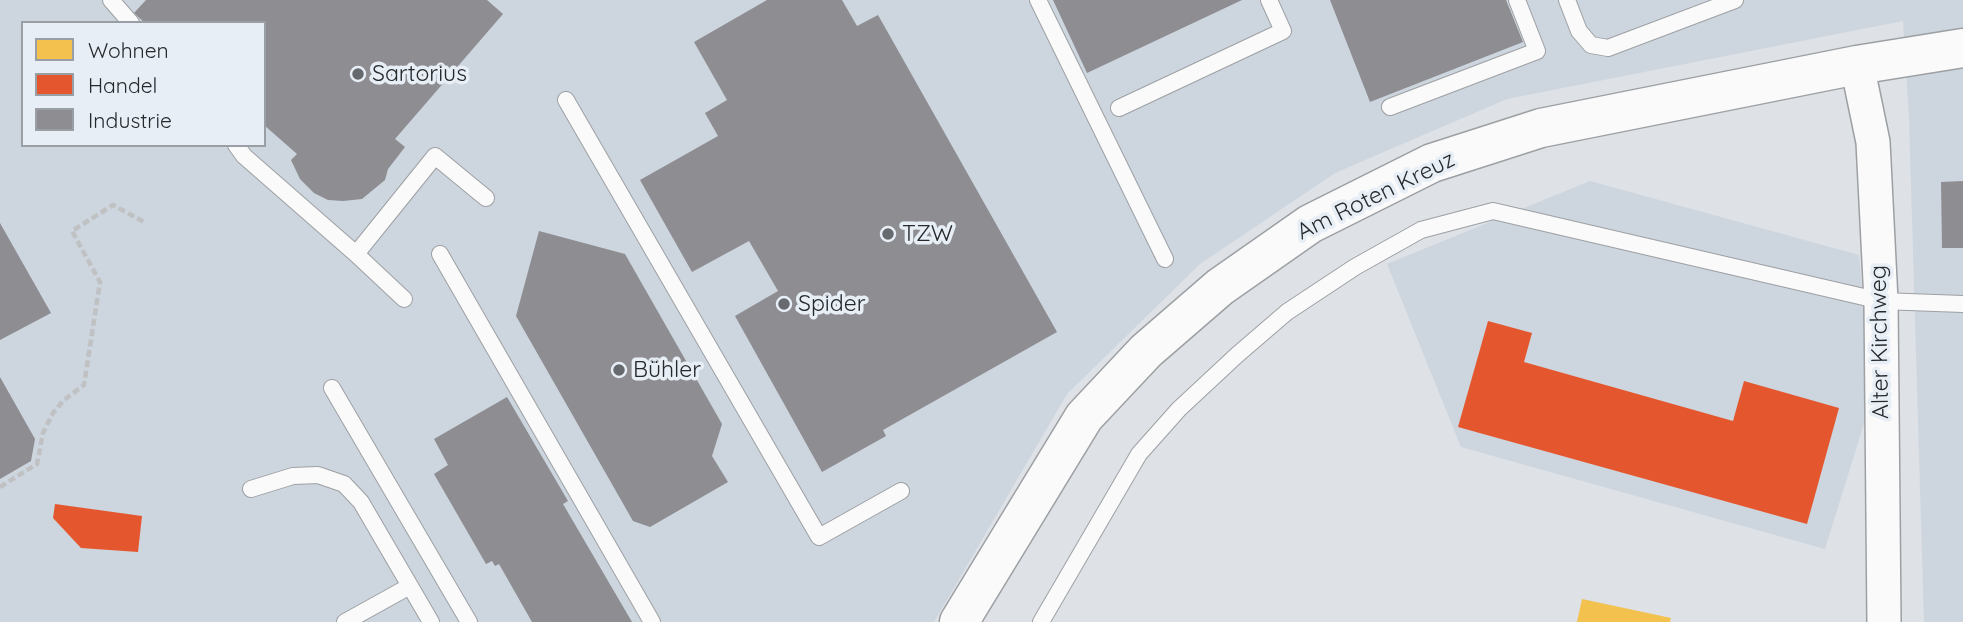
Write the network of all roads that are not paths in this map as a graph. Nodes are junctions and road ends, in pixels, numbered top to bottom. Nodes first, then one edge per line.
1 (111, 0) edge
2 (1038, 0) edge
3 (1269, 0) edge
4 (1517, 0) edge
5 (1567, 0) edge
6 (1735, 0) edge
7 (129, 21) edge
8 (1963, 48) edge
9 (1857, 65) junction
10 (566, 100) dead end
11 (1390, 107) dead end
12 (1119, 108) dead end
13 (237, 147) edge
14 (486, 198) dead end
15 (356, 254) junction
16 (440, 254) dead end
17 (1165, 259) dead end
18 (404, 299) dead end
19 (1881, 301) junction
20 (1963, 304) edge
21 (332, 388) dead end
22 (251, 489) dead end
23 (901, 491) dead end
24 (410, 586) junction
25 (345, 622) edge
26 (431, 622) edge
27 (468, 622) edge
28 (652, 622) edge
29 (959, 622) edge
30 (1041, 622) edge
31 (1884, 622) edge

1 - 7 lane
2 - 17 lane
3 - 12 lane
4 - 11 lane
5 - 6 lane
8 - 9 street, Am Roten Kreuz
9 - 19 street, Alter Kirchweg
9 - 29 street, Am Roten Kreuz
10 - 23 lane
13 - 15 lane
14 - 15 lane
15 - 18 lane
16 - 28 lane
19 - 20 lane
19 - 30 lane
19 - 31 street, Alter Kirchweg
21 - 27 lane
22 - 24 lane
24 - 25 lane
24 - 26 lane

